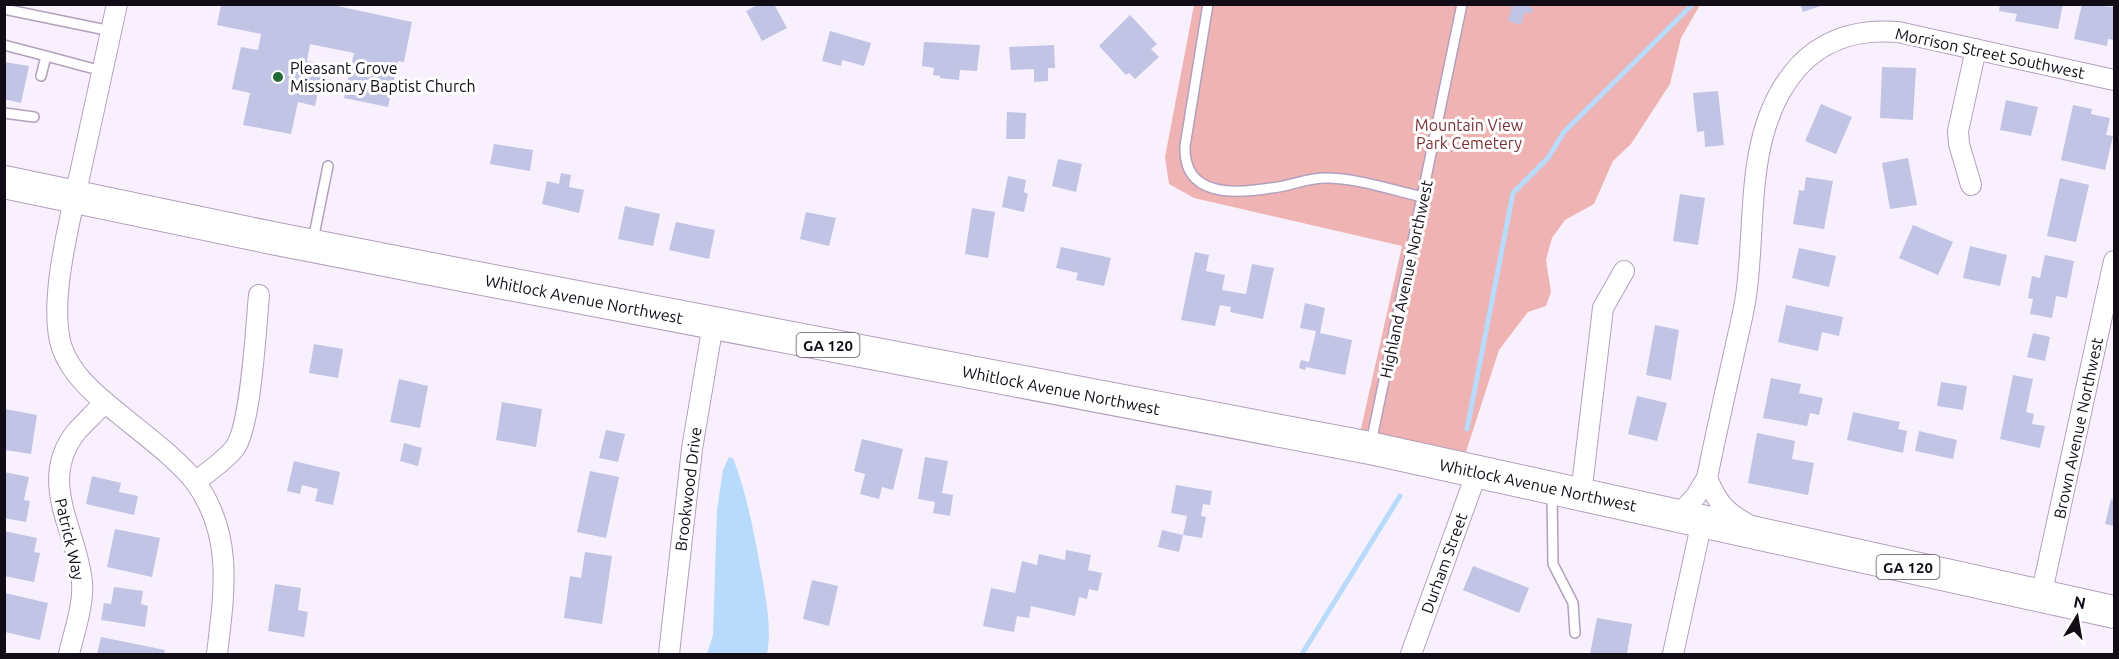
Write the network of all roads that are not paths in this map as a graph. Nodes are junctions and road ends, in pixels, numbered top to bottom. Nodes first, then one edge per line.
1 (117, 4) edge
2 (1208, 4) edge
3 (1462, 4) edge
4 (4, 9) edge
5 (111, 31) junction
6 (4, 45) edge
7 (1976, 50) junction
8 (46, 56) junction
9 (102, 71) junction
10 (41, 76) dead end
11 (2115, 80) edge
12 (4, 113) edge
13 (34, 117) dead end
14 (328, 166) dead end
15 (4, 182) edge
16 (1971, 185) dead end
17 (75, 197) junction
18 (1423, 197) junction
19 (312, 246) junction
20 (2115, 261) edge
21 (1624, 272) dead end
22 (259, 295) dead end
23 (713, 324) junction
24 (105, 402) junction
25 (1370, 448) junction
26 (1477, 472) junction
27 (1707, 478) junction
28 (195, 482) junction
29 (1567, 491) junction
30 (1690, 519) junction
31 (1776, 538) junction
32 (2042, 596) junction
33 (2115, 612) edge
34 (1575, 633) dead end
35 (69, 654) edge
36 (217, 654) edge
37 (669, 654) edge
38 (1411, 654) edge
39 (1673, 654) edge

1 - 5 street
2 - 18 lane
3 - 18 lane, Highland Avenue Northwest
4 - 5 lane
5 - 9 street
6 - 8 lane
7 - 11 street, Morrison Street Southwest
7 - 16 street
7 - 27 street, Morrison Street Southwest
8 - 9 lane
8 - 10 lane
9 - 17 street
12 - 13 lane
14 - 19 lane
15 - 17 highway, Whitlock Avenue Northwest / GA 120
17 - 19 highway, Whitlock Avenue Northwest / GA 120
17 - 24 street
18 - 25 lane, Highland Avenue Northwest
19 - 23 highway, Whitlock Avenue Northwest / GA 120
20 - 32 street, Brown Avenue Northwest
21 - 29 street
22 - 28 street
23 - 25 highway, Whitlock Avenue Northwest / GA 120
23 - 37 street, Brookwood Drive
24 - 28 street
24 - 35 street, Patrick Way
25 - 26 highway, Whitlock Avenue Northwest / GA 120
26 - 29 highway, Whitlock Avenue Northwest / GA 120
26 - 38 street, Durham Street
27 - 30 street, Morrison Street Southwest
27 - 31 street
28 - 36 street
29 - 30 highway, Whitlock Avenue Northwest / GA 120
29 - 34 lane
30 - 31 highway, Whitlock Avenue Northwest / GA 120
30 - 39 street
31 - 32 highway, Whitlock Avenue Northwest / GA 120
32 - 33 highway, Whitlock Avenue Northwest / GA 120

